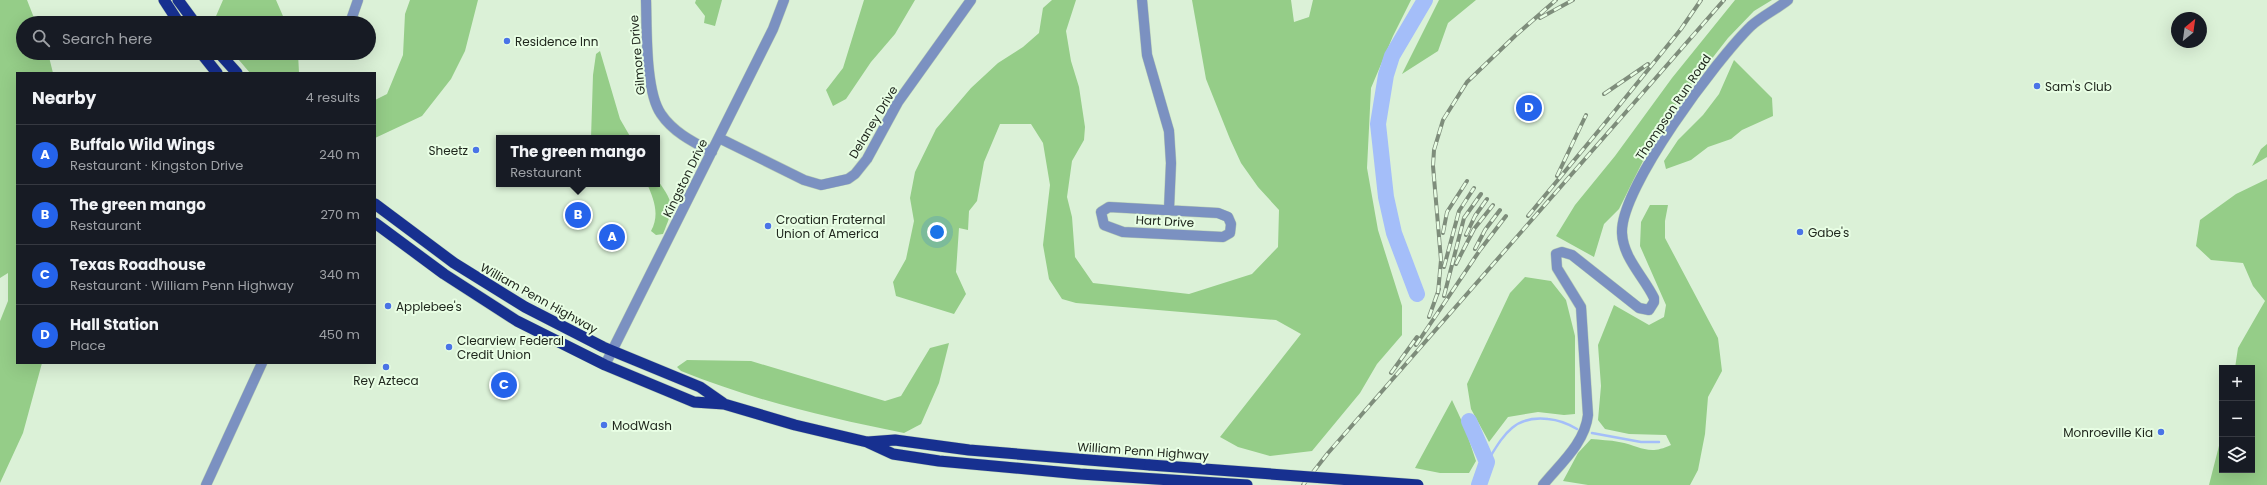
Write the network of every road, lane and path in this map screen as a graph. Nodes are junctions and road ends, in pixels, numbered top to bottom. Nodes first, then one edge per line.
1 (164, 0) edge
2 (178, 0) edge
3 (358, 0) edge
4 (646, 0) edge
5 (784, 0) edge
6 (971, 0) edge
7 (1142, 0) edge
8 (1788, 0) edge
9 (174, 16) edge
10 (190, 16) edge
11 (352, 16) edge
12 (207, 60) edge
13 (225, 60) edge
14 (216, 72) edge
15 (236, 72) edge
16 (719, 138) junction
17 (712, 152) junction
18 (376, 205) edge
19 (1169, 209) junction
20 (376, 224) edge
21 (613, 352) junction
22 (262, 364) edge
23 (605, 365) junction
24 (724, 404) junction
25 (867, 442) junction
26 (206, 485) edge
27 (1247, 485) edge
28 (1418, 485) edge
29 (1542, 485) edge

1 - 9 highway
2 - 10 highway
3 - 11 street
4 - 17 street, Gilmore Drive
5 - 16 street, Kingston Drive
6 - 16 street, Delaney Drive
7 - 19 street, Hart Drive
8 - 29 street, Thompson Run Road
12 - 14 highway
13 - 15 highway
16 - 17 street, Kingston Drive
17 - 21 street, Kingston Drive
18 - 21 highway, William Penn Highway
19 - 19 street, Hart Drive
20 - 23 highway, William Penn Highway
21 - 23 street, Kingston Drive
21 - 24 highway, William Penn Highway
22 - 26 street
23 - 24 highway, William Penn Highway
24 - 25 highway, William Penn Highway
25 - 27 highway, William Penn Highway
25 - 28 highway, William Penn Highway, bridge

